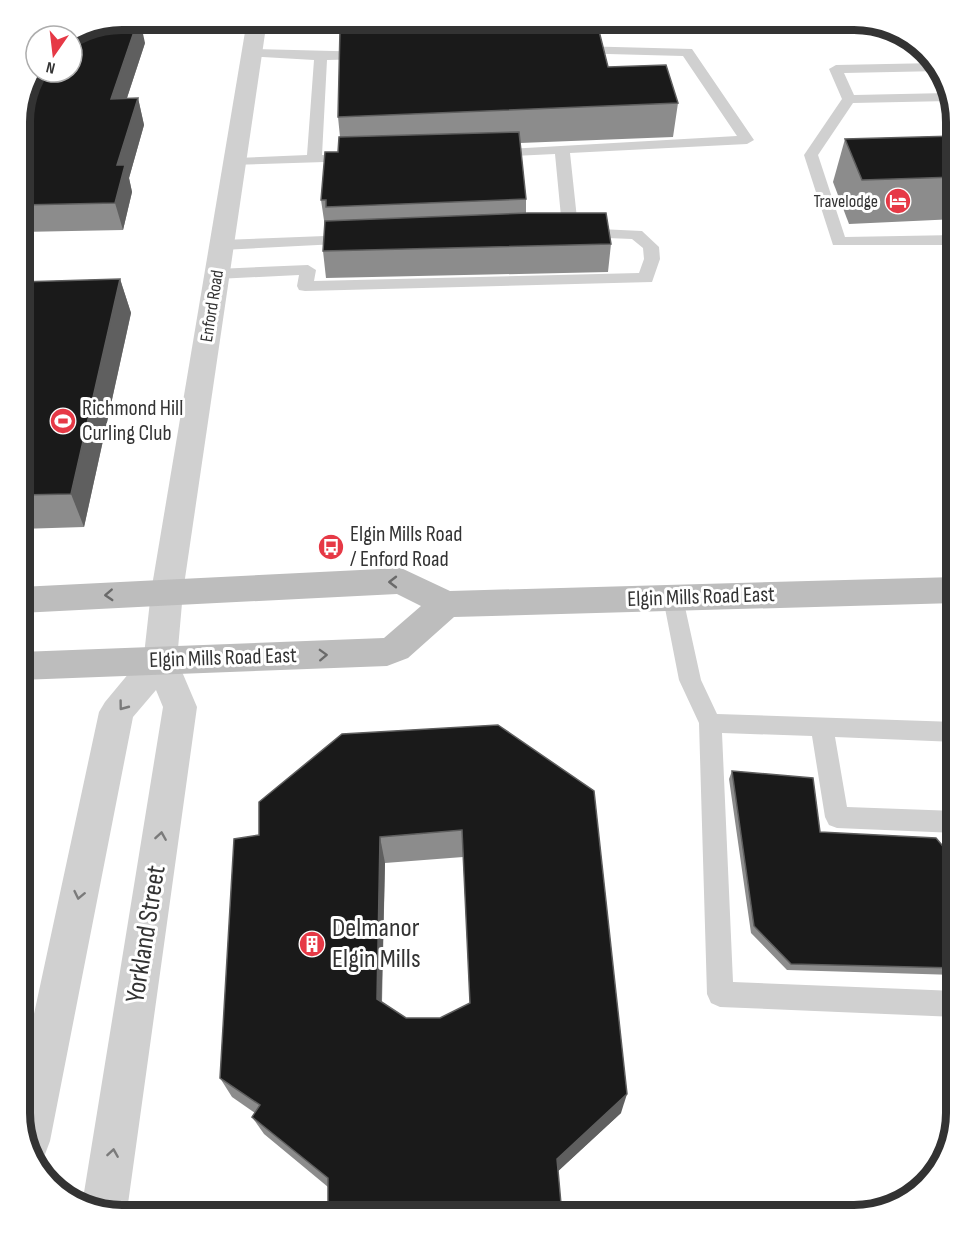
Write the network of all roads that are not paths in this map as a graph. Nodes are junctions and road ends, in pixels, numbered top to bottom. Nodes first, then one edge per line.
1 (255, 30) edge
2 (559, 50) edge
3 (252, 53) junction
4 (381, 55) edge
5 (321, 56) junction
6 (928, 67) edge
7 (943, 97) edge
8 (849, 99) junction
9 (562, 150) junction
10 (479, 153) edge
11 (361, 157) edge
12 (314, 159) junction
13 (235, 162) junction
14 (570, 231) junction
15 (546, 232) edge
16 (371, 239) edge
17 (946, 240) edge
18 (219, 259) junction
19 (167, 592) junction
20 (946, 597) edge
21 (673, 598) junction
22 (30, 599) edge
23 (446, 604) junction
24 (160, 660) junction
25 (30, 666) edge
26 (710, 723) junction
27 (822, 727) junction
28 (946, 732) edge
29 (946, 822) edge
30 (946, 1004) edge
31 (31, 1126) edge
32 (105, 1203) edge

1 - 3 street, Enford Road
2 - 9 lane
3 - 5 lane
3 - 13 street, Enford Road
4 - 5 lane
5 - 12 lane
6 - 8 lane
7 - 8 lane
8 - 17 lane
9 - 10 lane
9 - 14 lane
11 - 12 lane
12 - 13 lane
13 - 18 street, Enford Road
14 - 15 lane
14 - 18 lane
16 - 18 lane
18 - 19 street, Enford Road
19 -> 22 main road, Elgin Mills Road East
23 -> 19 main road, Elgin Mills Road East
19 - 24 street, Yorkland Street
20 - 21 main road, Elgin Mills Road East
21 - 23 main road, Elgin Mills Road East
21 - 26 lane
24 -> 23 main road, Elgin Mills Road East
24 - 25 main road, Elgin Mills Road East
24 -> 31 street
32 -> 24 street, Yorkland Street
26 - 27 lane
26 - 30 lane
27 - 28 lane
27 - 29 lane

